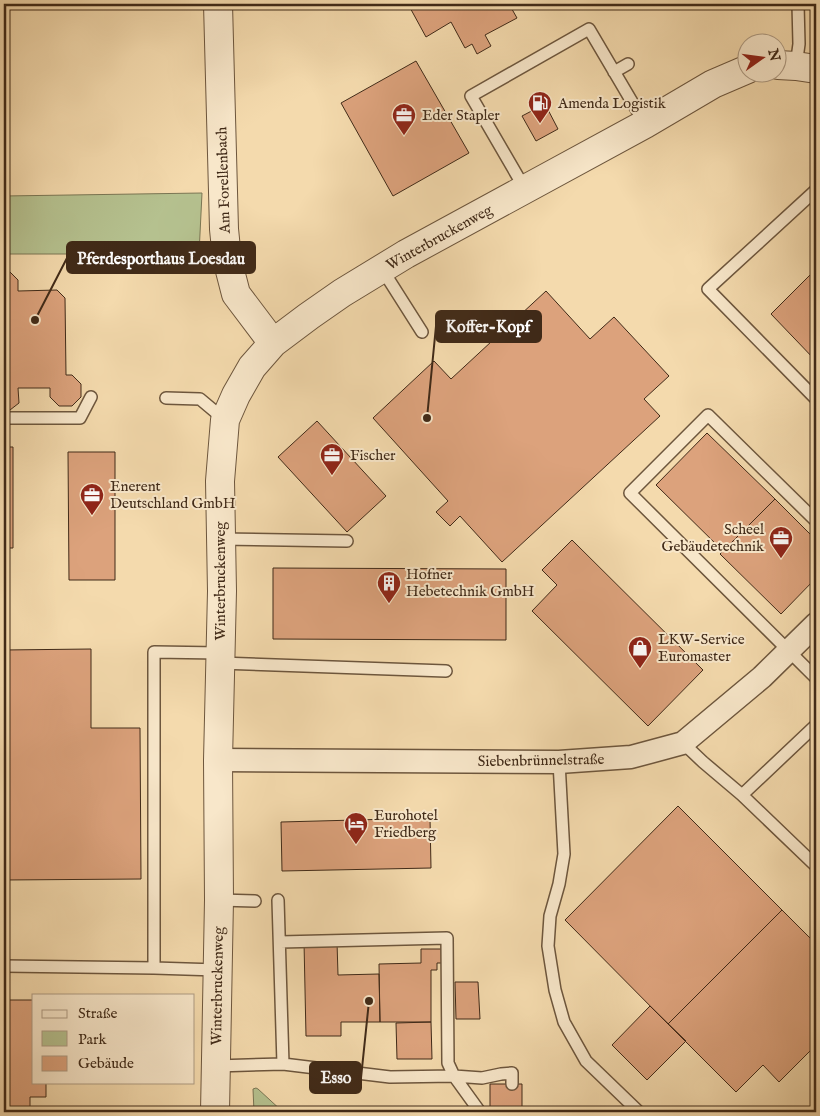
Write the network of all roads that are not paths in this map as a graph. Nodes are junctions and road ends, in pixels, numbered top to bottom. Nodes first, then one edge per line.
1 (218, 4) edge
2 (798, 4) edge
3 (628, 64) dead end
4 (797, 67) edge
5 (614, 72) junction
6 (738, 73) edge
7 (644, 124) junction
8 (525, 189) junction
9 (816, 190) edge
10 (382, 269) junction
11 (422, 332) dead end
12 (274, 343) junction
13 (90, 396) dead end
14 (166, 398) dead end
15 (816, 399) edge
16 (4, 418) edge
17 (225, 420) junction
18 (816, 521) edge
19 (220, 539) junction
20 (347, 541) dead end
21 (816, 624) edge
22 (788, 651) junction
23 (220, 658) junction
24 (446, 671) dead end
25 (816, 678) edge
26 (816, 725) edge
27 (683, 742) junction
28 (218, 760) junction
29 (559, 762) junction
30 (742, 795) junction
31 (816, 866) edge
32 (219, 900) junction
33 (278, 900) dead end
34 (256, 901) dead end
35 (280, 942) junction
36 (4, 966) edge
37 (154, 968) junction
38 (217, 970) junction
39 (283, 1064) junction
40 (216, 1066) junction
41 (454, 1076) junction
42 (505, 1081) dead end
43 (215, 1112) edge
44 (480, 1112) edge
45 (639, 1112) edge

1 - 12 street, Am Forellenbach
2 - 4 lane
3 - 5 lane
5 - 7 lane
5 - 8 lane
6 - 7 street, Winterbruckenweg
7 - 8 street, Winterbruckenweg
8 - 10 street, Winterbruckenweg
9 - 15 lane
10 - 11 lane
10 - 12 street, Winterbruckenweg
12 - 17 street, Winterbruckenweg
13 - 16 lane
14 - 17 lane
17 - 19 street, Winterbruckenweg
18 - 22 lane
19 - 20 lane
19 - 23 street, Winterbruckenweg
21 - 22 street, Siebenbrünnelstraße
22 - 25 lane
22 - 27 street, Siebenbrünnelstraße
23 - 24 lane
23 - 28 street, Winterbruckenweg
23 - 37 lane
26 - 30 lane
27 - 29 street, Siebenbrünnelstraße
27 - 30 lane
28 - 29 street, Siebenbrünnelstraße
28 - 32 street, Winterbruckenweg
29 - 45 lane
30 - 31 lane
32 - 34 lane
32 - 38 street, Winterbruckenweg
33 - 35 lane
35 - 39 lane
35 - 41 lane
36 - 37 lane
37 - 38 lane
38 - 40 street, Winterbruckenweg
39 - 40 lane
39 - 41 lane
40 - 43 street, Winterbruckenweg
41 - 42 lane
41 - 44 lane

